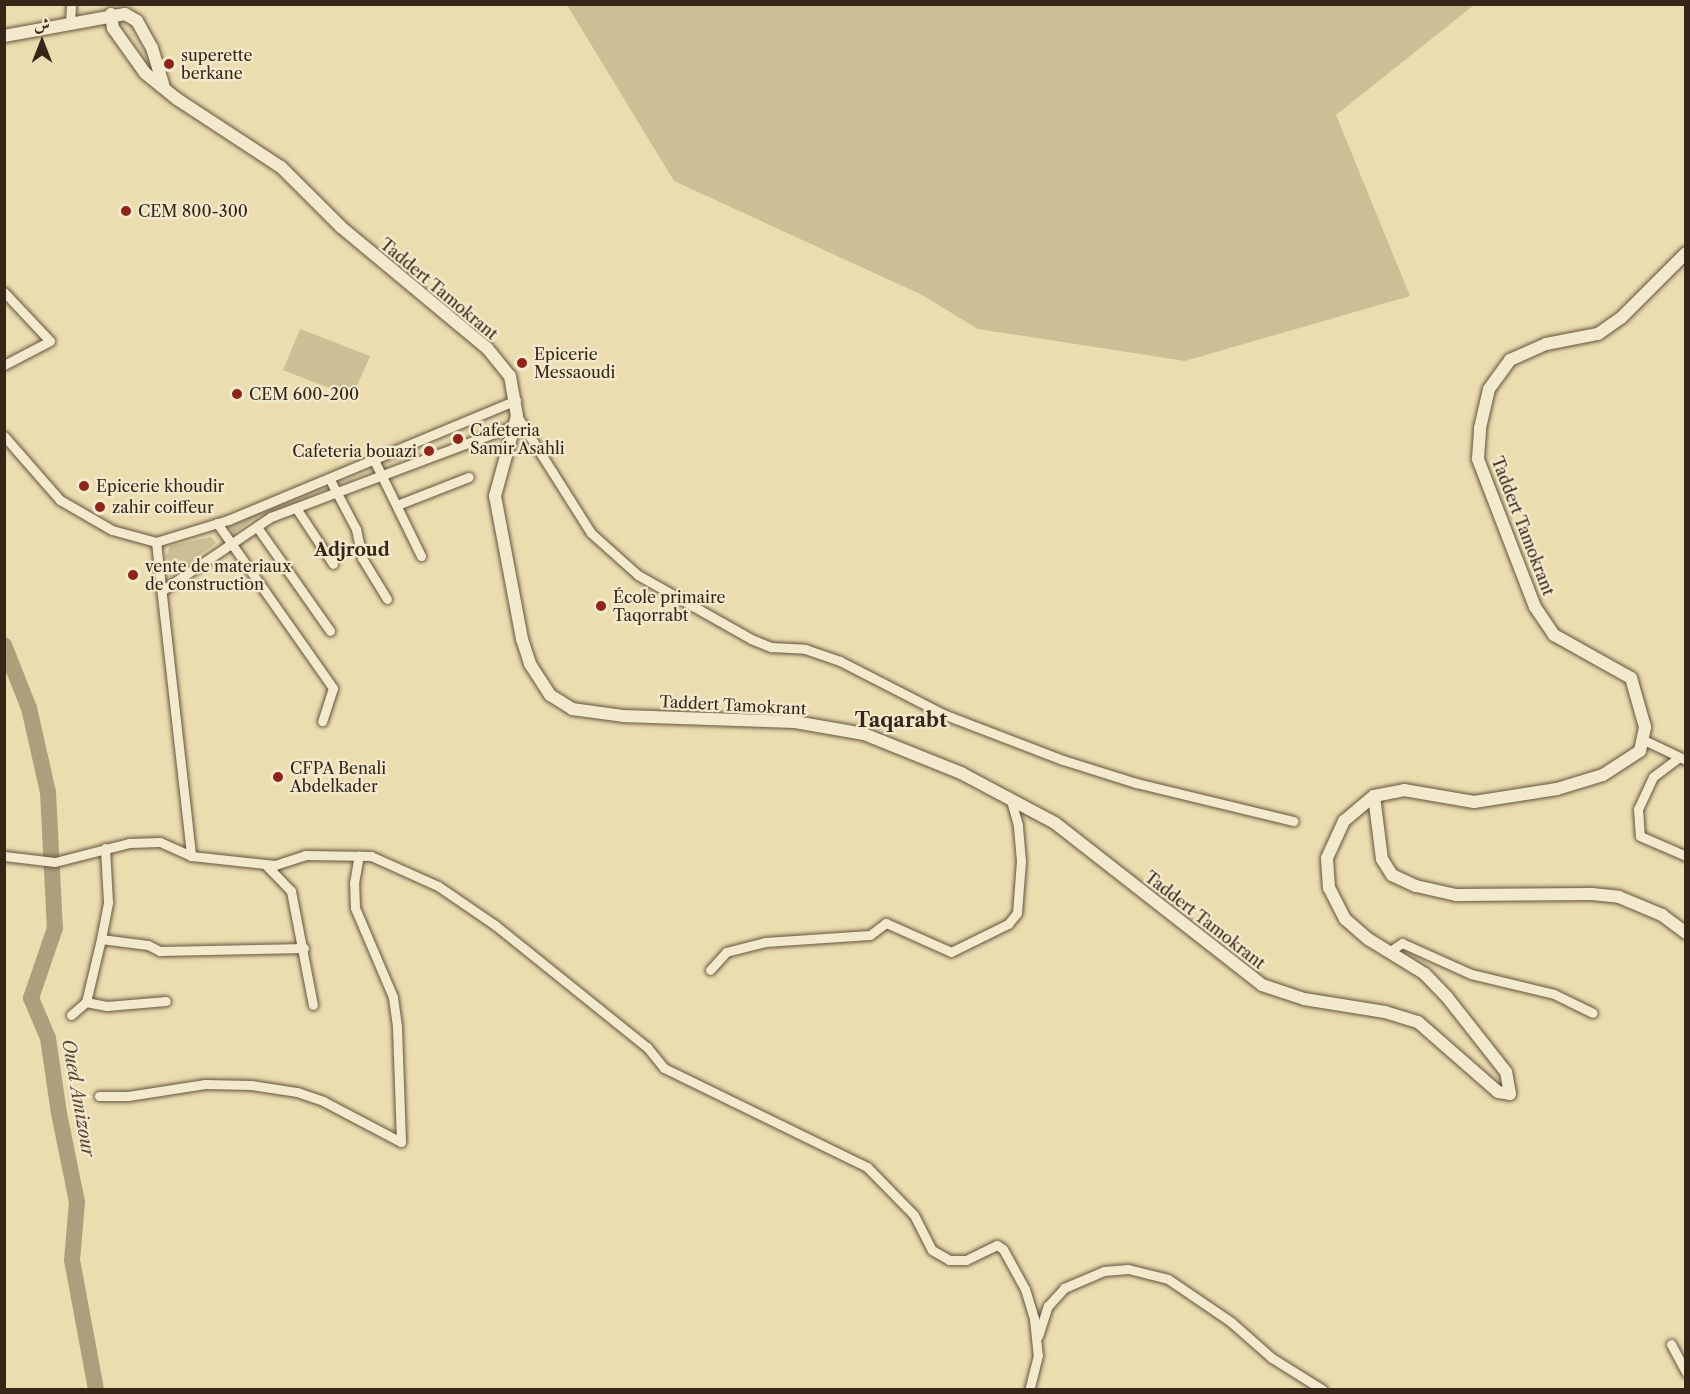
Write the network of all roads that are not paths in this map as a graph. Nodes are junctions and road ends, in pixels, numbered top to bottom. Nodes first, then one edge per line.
1 (71, 4) edge
2 (111, 14) junction
3 (70, 24) junction
4 (4, 36) edge
5 (163, 86) junction
6 (1686, 253) edge
7 (4, 292) edge
8 (4, 365) edge
9 (516, 400) junction
10 (515, 421) junction
11 (4, 436) edge
12 (374, 460) junction
13 (382, 474) junction
14 (469, 477) dead end
15 (329, 478) junction
16 (336, 492) junction
17 (396, 505) junction
18 (296, 508) junction
19 (217, 523) junction
20 (257, 527) junction
21 (156, 542) junction
22 (230, 546) junction
23 (421, 556) dead end
24 (333, 564) dead end
25 (163, 590) junction
26 (387, 599) dead end
27 (330, 631) dead end
28 (322, 721) dead end
29 (1644, 740) junction
30 (1682, 759) edge
31 (1374, 796) junction
32 (1011, 800) junction
33 (1293, 821) dead end
34 (105, 848) junction
35 (359, 855) junction
36 (4, 856) edge
37 (191, 856) junction
38 (1686, 856) edge
39 (265, 864) junction
40 (1686, 933) edge
41 (101, 939) junction
42 (304, 948) junction
43 (1389, 951) junction
44 (710, 970) dead end
45 (166, 1001) dead end
46 (86, 1002) junction
47 (313, 1005) dead end
48 (1593, 1013) dead end
49 (71, 1015) dead end
50 (99, 1096) dead end
51 (1037, 1338) junction
52 (1671, 1344) dead end
53 (1686, 1372) edge
54 (1029, 1389) edge
55 (1323, 1389) edge

1 - 3 street
2 - 3 main road
2 - 5 main road, Taddert Tamokrant
2 - 5 main road
3 - 4 main road
5 - 9 main road, Taddert Tamokrant
6 - 29 main road, Taddert Tamokrant
7 - 8 street
9 - 10 main road, Taddert Tamokrant
9 - 12 street
10 - 13 street
10 - 32 main road, Taddert Tamokrant
10 - 33 street
11 - 21 street
12 - 13 street
12 - 15 street
13 - 16 street
13 - 17 street
14 - 17 street
15 - 16 street
15 - 19 street
16 - 18 street
16 - 26 street
17 - 23 street
18 - 20 street
18 - 24 street
19 - 21 street
19 - 22 street
20 - 22 street
20 - 27 street
21 - 25 street
22 - 25 street
22 - 28 street
25 - 37 street
29 - 30 street
29 - 31 main road, Taddert Tamokrant
30 - 38 street
31 - 40 main road
31 - 43 main road, Taddert Tamokrant
32 - 43 main road, Taddert Tamokrant
32 - 44 street
34 - 36 street
34 - 37 street
34 - 41 street
35 - 39 street
35 - 50 street
35 - 51 street
37 - 39 street
39 - 42 street
41 - 42 street
41 - 46 street
42 - 47 street
43 - 48 street
45 - 46 street
46 - 49 street
51 - 54 street
51 - 55 street
52 - 53 street

